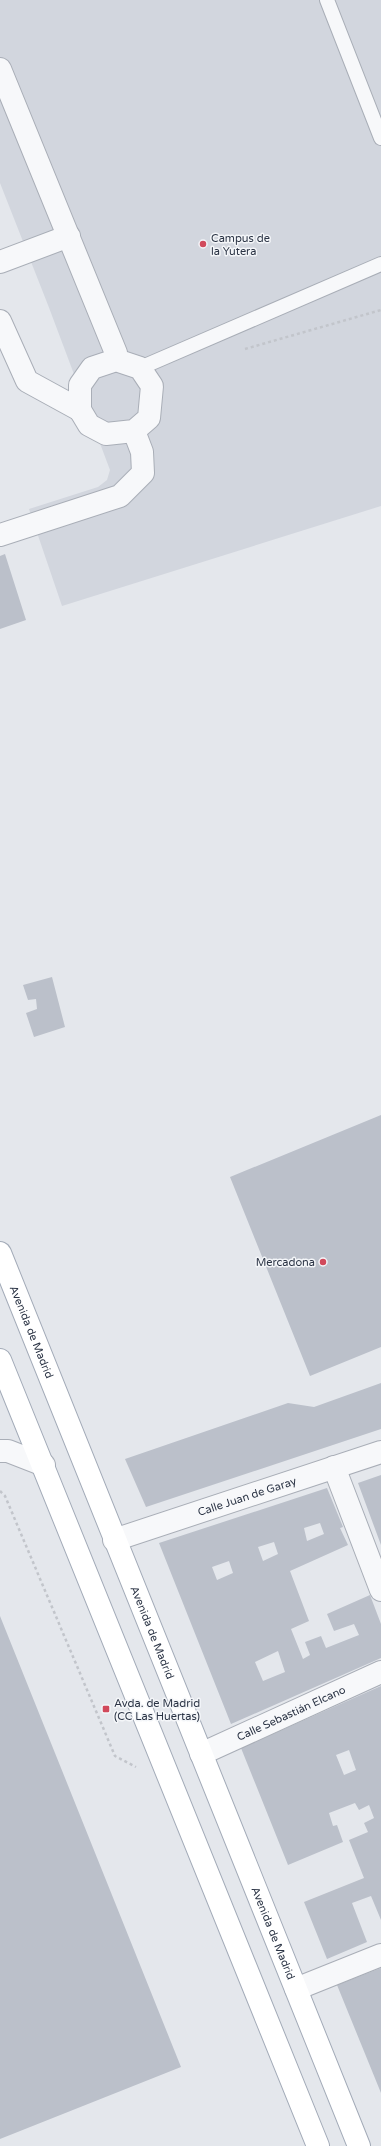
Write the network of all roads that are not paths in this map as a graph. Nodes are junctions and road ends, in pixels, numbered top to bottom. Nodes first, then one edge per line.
1 (327, 0) edge
2 (0, 69) edge
3 (381, 138) edge
4 (69, 236) junction
5 (0, 262) edge
6 (381, 264) edge
7 (0, 321) edge
8 (116, 360) junction
9 (140, 368) junction
10 (80, 410) junction
11 (134, 431) junction
12 (0, 535) edge
13 (0, 1253) edge
14 (0, 1360) edge
15 (0, 1451) edge
16 (381, 1452) edge
17 (44, 1465) junction
18 (334, 1467) junction
19 (114, 1540) junction
20 (381, 1590) edge
21 (381, 1672) edge
22 (201, 1754) junction
23 (381, 1955) edge
24 (296, 1989) junction
25 (318, 2146) edge
26 (359, 2146) edge

1 - 3 lane
2 - 4 street
4 - 5 street
4 - 8 street
6 - 9 lane
7 - 10 street
8 - 9 street
8 - 10 street
9 - 11 street
10 - 11 street
11 - 12 street
13 - 19 main road, Avenida de Madrid
14 - 17 main road
15 - 17 street
16 - 18 street, Calle Juan de Garay
17 - 25 main road
18 - 19 street, Calle Juan de Garay
18 - 20 street
19 - 22 main road, Avenida de Madrid
21 - 22 street, Calle Sebastián Elcano
22 - 24 main road, Avenida de Madrid
23 - 24 street
24 - 26 main road, Avenida de Madrid

